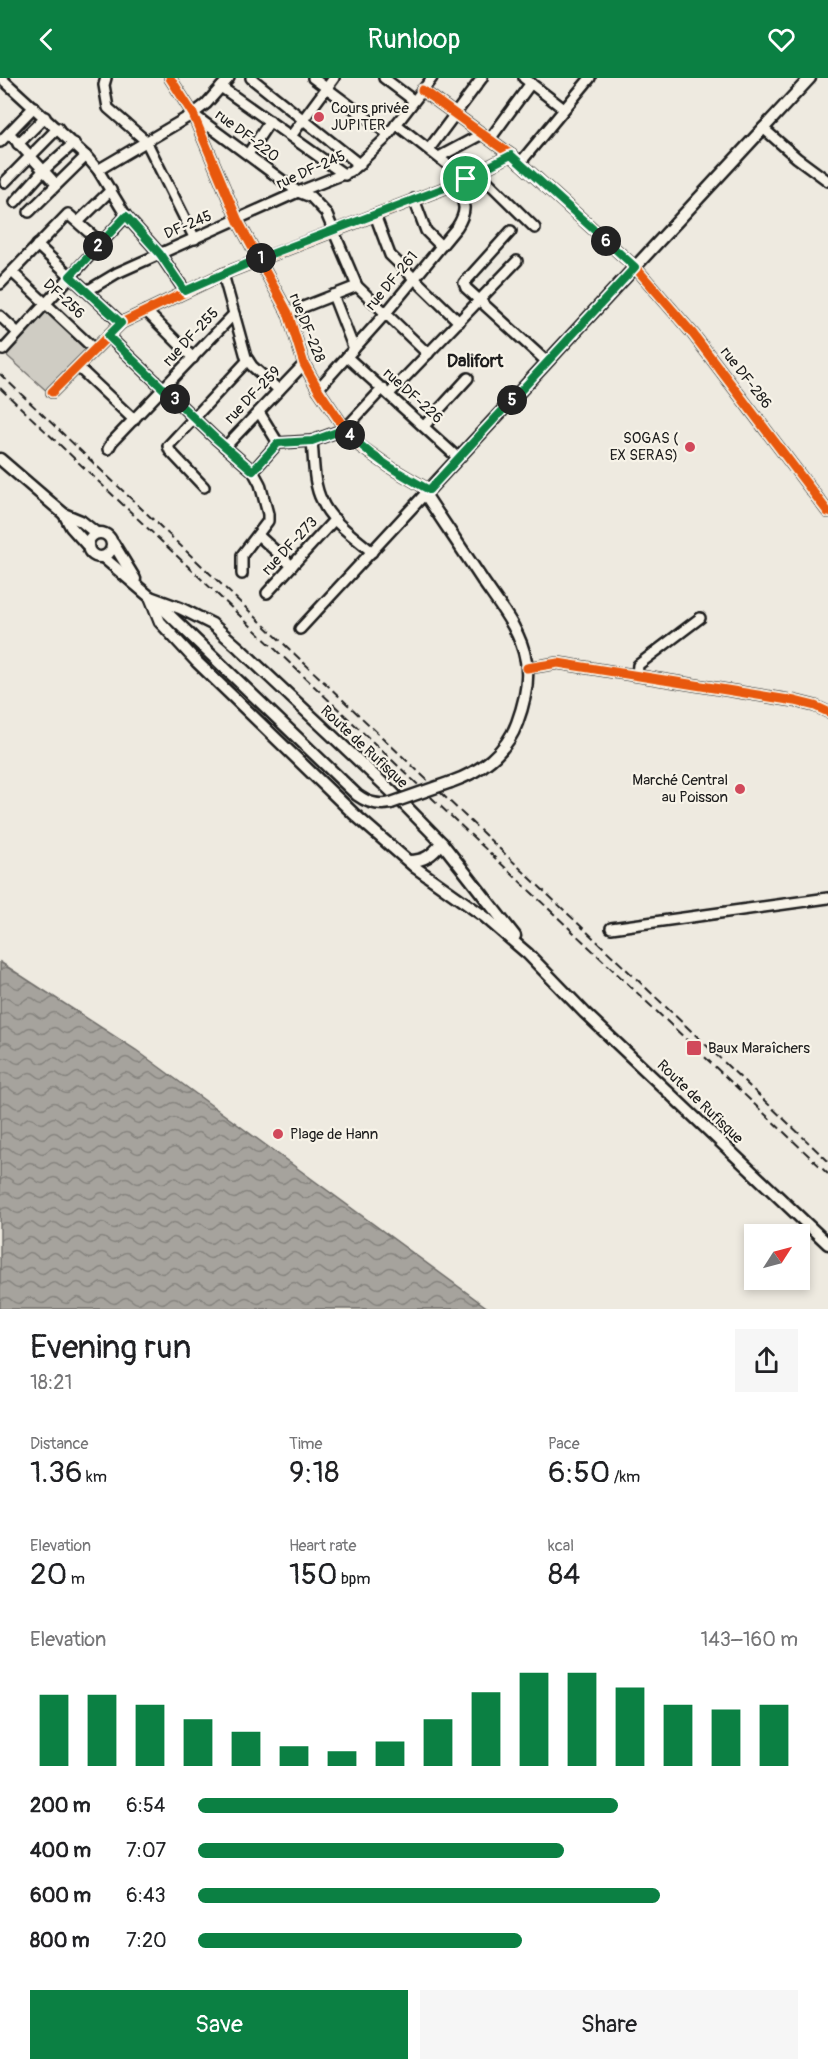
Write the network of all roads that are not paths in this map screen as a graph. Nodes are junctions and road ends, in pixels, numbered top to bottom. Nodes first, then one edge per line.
1 (1, 78) edge
2 (106, 78) edge
3 (230, 78) edge
4 (250, 78) edge
5 (312, 78) edge
6 (334, 78) edge
7 (384, 78) edge
8 (432, 78) edge
9 (482, 78) edge
10 (590, 78) edge
11 (810, 78) edge
12 (173, 79) edge
13 (527, 81) edge
14 (221, 87) junction
15 (326, 88) junction
16 (422, 90) junction
17 (413, 100) junction
18 (34, 107) junction
19 (564, 109) junction
20 (193, 114) junction
21 (454, 114) junction
22 (45, 117) junction
23 (303, 119) junction
24 (270, 122) junction
25 (396, 124) junction
26 (58, 128) junction
27 (764, 128) junction
28 (9, 133) junction
29 (388, 134) junction
30 (291, 135) junction
31 (486, 136) junction
32 (146, 141) junction
33 (0, 142) edge
34 (74, 143) junction
35 (18, 144) junction
36 (429, 149) junction
37 (248, 154) junction
38 (511, 155) junction
39 (31, 156) junction
40 (86, 156) junction
41 (439, 157) junction
42 (520, 163) junction
43 (360, 165) junction
44 (44, 170) junction
45 (98, 170) junction
46 (479, 173) junction
47 (345, 175) junction
48 (466, 179) junction
49 (5, 182) dead end
50 (828, 182) edge
51 (56, 184) junction
52 (455, 184) junction
53 (111, 190) junction
54 (298, 192) junction
55 (414, 199) junction
56 (15, 202) dead end
57 (29, 212) dead end
58 (375, 215) junction
59 (126, 216) junction
60 (238, 220) junction
61 (78, 222) junction
62 (535, 228) dead end
63 (334, 230) junction
64 (511, 231) dead end
65 (195, 239) junction
66 (101, 243) junction
67 (37, 246) junction
68 (441, 246) junction
69 (160, 254) junction
70 (258, 259) junction
71 (517, 261) dead end
72 (635, 267) junction
73 (12, 272) junction
74 (223, 274) junction
75 (70, 276) junction
76 (413, 278) junction
77 (0, 284) edge
78 (357, 286) junction
79 (87, 291) junction
80 (185, 291) junction
81 (333, 295) junction
82 (480, 300) junction
83 (46, 303) junction
84 (146, 311) junction
85 (288, 313) junction
86 (386, 313) junction
87 (234, 314) junction
88 (0, 316) edge
89 (459, 322) junction
90 (121, 323) junction
91 (18, 333) junction
92 (108, 336) junction
93 (1, 349) edge
94 (354, 349) junction
95 (94, 350) junction
96 (428, 354) junction
97 (347, 357) junction
98 (193, 358) junction
99 (248, 360) junction
100 (548, 362) junction
101 (304, 364) junction
102 (78, 367) junction
103 (468, 378) dead end
104 (164, 388) junction
105 (318, 389) junction
106 (279, 390) junction
107 (386, 391) junction
108 (52, 392) dead end
109 (259, 412) junction
110 (193, 418) junction
111 (134, 420) junction
112 (424, 426) junction
113 (345, 429) junction
114 (312, 441) junction
115 (278, 443) junction
116 (225, 447) junction
117 (108, 449) dead end
118 (458, 458) junction
119 (0, 459) edge
120 (253, 471) junction
121 (204, 487) dead end
122 (427, 492) junction
123 (828, 512) edge
124 (64, 514) junction
125 (335, 519) junction
126 (96, 532) junction
127 (258, 535) junction
128 (113, 543) junction
129 (88, 546) junction
130 (372, 552) junction
131 (101, 557) junction
132 (292, 566) junction
133 (242, 574) dead end
134 (140, 587) junction
135 (267, 593) dead end
136 (150, 597) junction
137 (700, 618) dead end
138 (300, 629) dead end
139 (527, 668) junction
140 (637, 675) junction
141 (828, 712) edge
142 (442, 843) junction
143 (409, 861) junction
144 (828, 898) edge
145 (611, 928) dead end
146 (528, 954) junction
147 (828, 1244) edge

1 - 18 street
2 - 32 street
3 - 14 street
4 - 23 street
5 - 15 street
6 - 15 street
7 - 17 street
8 - 16 street, rue DF-245
9 - 21 street
10 - 19 street
11 - 27 main road
12 - 20 street, rue DF-228
13 - 19 street
13 - 31 street
14 - 20 street
14 - 24 street
15 - 23 street
15 - 29 street
16 - 17 street, rue DF-245
16 - 21 street, rue DF-286
17 - 25 street, rue DF-245
18 - 22 street
18 - 28 street
19 - 42 street
20 - 32 street
20 - 37 street, rue DF-220
20 - 60 street, rue DF-228
21 - 31 street, rue DF-286
21 - 36 street
22 - 26 street
22 - 35 street
23 - 30 street
23 - 43 street
24 - 30 street
24 - 37 street
25 - 29 street, rue DF-245
25 - 36 street
26 - 34 street
26 - 39 street
27 - 50 street
27 - 72 main road
28 - 33 street
28 - 35 street
29 - 43 street, rue DF-245
30 - 47 street
31 - 38 street, rue DF-286
31 - 41 street
32 - 45 street
32 - 65 street
34 - 40 street
34 - 44 street
35 - 39 street
36 - 41 street
37 - 54 street, rue DF-220
38 - 42 street, rue DF-286
38 - 46 street
39 - 44 street
39 - 49 street
40 - 45 street
40 - 51 street
41 - 48 street
42 - 72 street, rue DF-286
43 - 47 street, rue DF-245
44 - 51 street
44 - 56 street
45 - 53 street
46 - 48 street
46 - 62 street
47 - 54 street, rue DF-245
48 - 52 street
51 - 57 street
52 - 55 street
52 - 68 street, rue DF-261
53 - 59 street
53 - 61 street
54 - 60 street, rue DF-245
54 - 63 street, rue DF-220
55 - 58 street
55 - 68 street
58 - 63 street
58 - 76 street
59 - 66 street
59 - 69 street
60 - 65 street, DF-245
60 - 70 street, rue DF-228
61 - 66 street
61 - 67 street
63 - 70 street
63 - 78 street, rue DF-220
64 - 82 street
65 - 69 street, DF-245
66 - 75 street
67 - 73 street
67 - 75 street
68 - 76 street, rue DF-261
69 - 79 street, DF-245
69 - 80 street
70 - 74 street
70 - 85 street, rue DF-228
71 - 82 street
72 - 100 main road
72 - 123 street, rue DF-286
73 - 77 street
73 - 83 street, DF-256
74 - 80 street
74 - 87 street
75 - 79 street
75 - 83 street
76 - 86 street, rue DF-261
76 - 89 street
78 - 81 street
78 - 86 street
79 - 90 street
80 - 84 street
81 - 85 street
81 - 94 street
82 - 89 street
82 - 100 street
83 - 91 street
83 - 95 street, DF-256
84 - 90 street
84 - 98 street
85 - 101 street, rue DF-228
86 - 94 street, rue DF-261
86 - 96 street
87 - 98 street, rue DF-255
87 - 99 street
88 - 91 street
89 - 96 street
90 - 92 street
91 - 93 street
92 - 95 street
92 - 104 street
94 - 97 street, rue DF-261
95 - 102 street
96 - 107 street
97 - 105 street, rue DF-261
97 - 107 street, rue DF-226
98 - 104 street, rue DF-255
99 - 106 street
99 - 110 street
100 - 118 main road
101 - 105 street, rue DF-228
101 - 106 street, rue DF-259
102 - 108 street
102 - 111 street
103 - 112 street
104 - 110 street
104 - 111 street, rue DF-255
105 - 113 street, rue DF-228
106 - 109 street, rue DF-259
107 - 112 street, rue DF-226
107 - 113 street
109 - 115 street
109 - 116 street, rue DF-259
110 - 116 street
110 - 121 street
111 - 117 street, rue DF-255
112 - 118 street, rue DF-226
113 - 114 street
113 - 122 street, rue DF-228
114 - 115 street
114 - 125 street
115 - 120 street
116 - 120 street
118 - 122 main road
119 - 124 main road
120 - 127 street
122 - 130 street
122 - 139 main road
124 - 126 main road
124 - 129 main road
125 - 130 street
125 - 132 street, rue DF-273
126 - 128 main road
126 - 129 main road
127 - 132 street
127 - 133 street
128 - 131 main road
128 - 134 main road, Route de Rufisque
129 - 131 main road
130 - 138 street
131 - 134 main road, Route de Rufisque
132 - 135 street, rue DF-273
134 - 136 main road, Route de Rufisque
136 - 139 main road, bridge
136 - 142 main road, Route de Rufisque
136 - 143 main road, Route de Rufisque
137 - 140 street
139 - 140 street
140 - 141 street
142 - 143 main road
142 - 146 main road, Route de Rufisque
143 - 146 main road, Route de Rufisque
144 - 145 street
146 - 147 main road, Route de Rufisque

